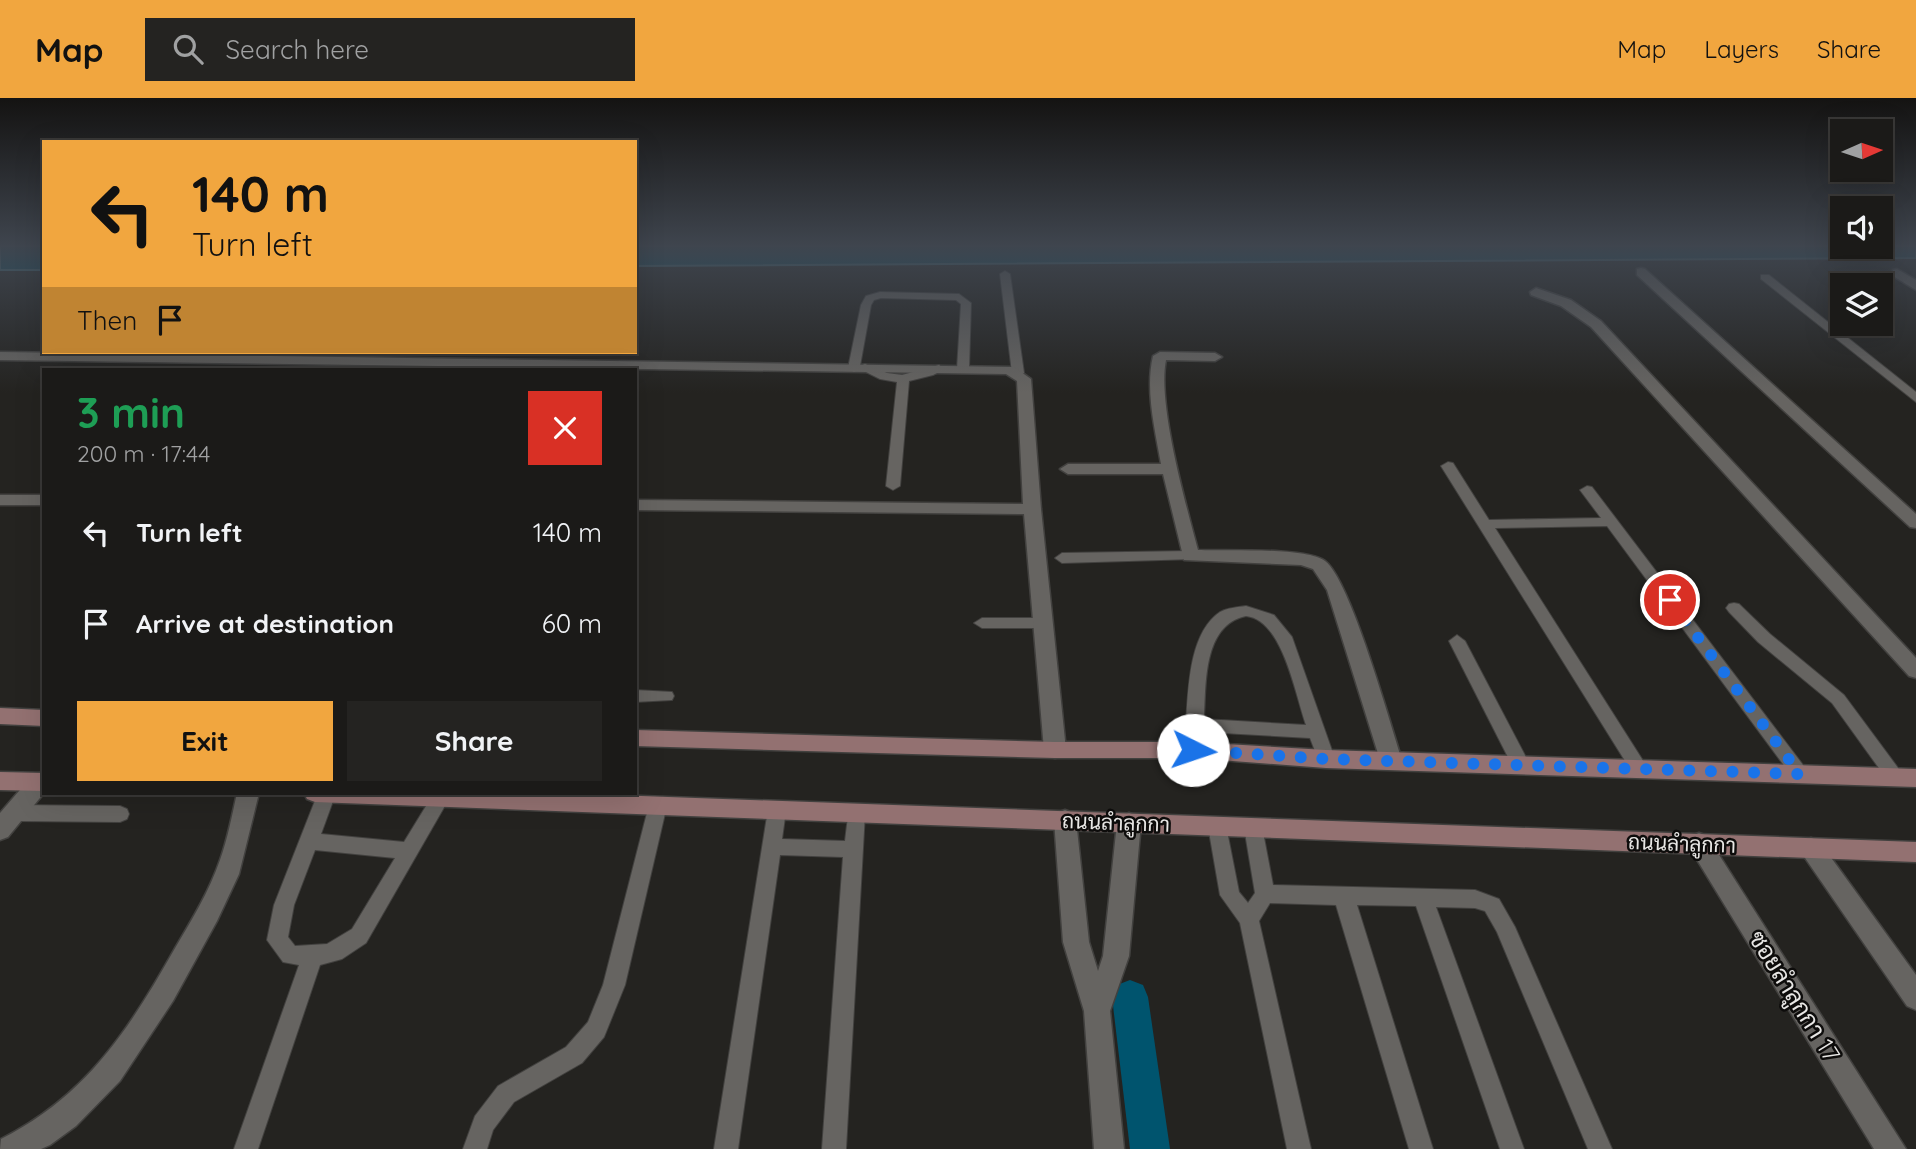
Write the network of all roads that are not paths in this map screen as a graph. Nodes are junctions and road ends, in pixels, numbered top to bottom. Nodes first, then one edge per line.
1 (880, 295) edge
2 (883, 295) edge
3 (1008, 295) edge
4 (1544, 295) edge
5 (1666, 295) edge
6 (1788, 295) edge
7 (39, 351) edge
8 (109, 354) edge
9 (0, 356) edge
10 (1214, 357) dead end
11 (366, 365) edge
12 (859, 368) junction
13 (939, 369) junction
14 (963, 369) junction
15 (1018, 373) junction
16 (903, 379) junction
17 (1916, 398) edge
18 (1448, 466) dead end
19 (1068, 469) dead end
20 (1171, 469) junction
21 (893, 486) dead end
22 (1587, 490) dead end
23 (0, 500) edge
24 (42, 500) edge
25 (637, 505) edge
26 (1032, 509) junction
27 (1611, 522) junction
28 (1916, 523) edge
29 (1486, 524) junction
30 (1189, 556) junction
31 (1062, 558) dead end
32 (1734, 608) dead end
33 (982, 623) dead end
34 (1043, 623) junction
35 (1457, 641) dead end
36 (1916, 671) edge
37 (637, 696) edge
38 (666, 696) dead end
39 (0, 716) edge
40 (42, 718) edge
41 (1198, 725) junction
42 (1317, 732) junction
43 (637, 737) edge
44 (1055, 750) junction
45 (1193, 750) junction
46 (1326, 759) junction
47 (1391, 760) junction
48 (1521, 765) junction
49 (1638, 767) junction
50 (1800, 774) junction
51 (1906, 778) edge
52 (0, 781) edge
53 (42, 782) edge
54 (247, 795) edge
55 (326, 795) edge
56 (384, 795) edge
57 (441, 797) junction
58 (658, 805) junction
59 (778, 810) junction
60 (856, 813) junction
61 (120, 814) dead end
62 (1065, 820) junction
63 (7, 821) edge
64 (1129, 822) junction
65 (1217, 826) junction
66 (1253, 827) junction
67 (309, 841) junction
68 (1699, 844) junction
69 (772, 847) junction
70 (1811, 848) junction
71 (853, 849) junction
72 (410, 851) junction
73 (1915, 854) edge
74 (1265, 894) junction
75 (1344, 897) junction
76 (1423, 898) junction
77 (1249, 920) junction
78 (312, 957) junction
79 (1916, 997) edge
80 (1097, 1011) junction
81 (11, 1149) edge
82 (246, 1149) edge
83 (475, 1149) edge
84 (726, 1149) edge
85 (834, 1149) edge
86 (1109, 1149) edge
87 (1299, 1149) edge
88 (1421, 1149) edge
89 (1512, 1149) edge
90 (1600, 1149) edge
91 (1891, 1149) edge

1 - 12 lane
2 - 14 lane
3 - 15 lane
4 - 36 street
5 - 28 street
6 - 17 lane
7 - 9 street
8 - 11 street
10 - 20 street
11 - 12 street
12 - 13 street
12 - 16 lane
13 - 14 street
13 - 16 lane
14 - 15 street
15 - 26 street
16 - 21 lane
18 - 29 lane
19 - 20 street
20 - 30 street
22 - 27 lane
23 - 24 street
25 - 26 street
26 - 34 street
27 - 29 lane
27 - 50 lane
29 - 49 lane
30 - 31 lane
30 - 47 street
32 - 51 lane
33 - 34 lane
34 - 44 street
35 - 48 lane
37 - 38 lane
39 - 40 main road
41 - 42 lane
41 - 42 lane
41 - 45 lane
42 - 46 lane
43 - 44 main road
44 - 45 main road
45 - 46 main road
46 - 47 main road
47 - 48 main road
48 - 49 main road
49 - 50 main road
50 - 51 main road
52 - 53 main road
53 - 63 street
54 - 81 street
55 - 67 lane
56 - 57 main road, ถนนลำลูกกา
57 - 58 main road, ถนนลำลูกกา
57 - 72 lane
58 - 59 main road, ถนนลำลูกกา
58 - 83 lane
59 - 60 main road, ถนนลำลูกกา
59 - 69 lane
60 - 62 main road, ถนนลำลูกกา
60 - 71 lane
61 - 63 lane
62 - 64 main road, ถนนลำลูกกา
62 - 80 street
64 - 65 main road, ถนนลำลูกกา
64 - 80 street
65 - 66 main road, ถนนลำลูกกา
65 - 77 lane
66 - 68 main road, ถนนลำลูกกา
66 - 74 lane
67 - 72 lane
67 - 78 lane
68 - 70 main road, ถนนลำลูกกา
68 - 91 street, ซอยลำลูกกา 17
69 - 71 lane
69 - 84 lane
70 - 73 main road, ถนนลำลูกกา
70 - 79 street
71 - 85 lane
72 - 78 lane
74 - 75 lane
74 - 77 lane
75 - 76 lane
75 - 88 lane
76 - 89 lane
76 - 90 lane
77 - 87 lane
78 - 82 lane
80 - 86 street

